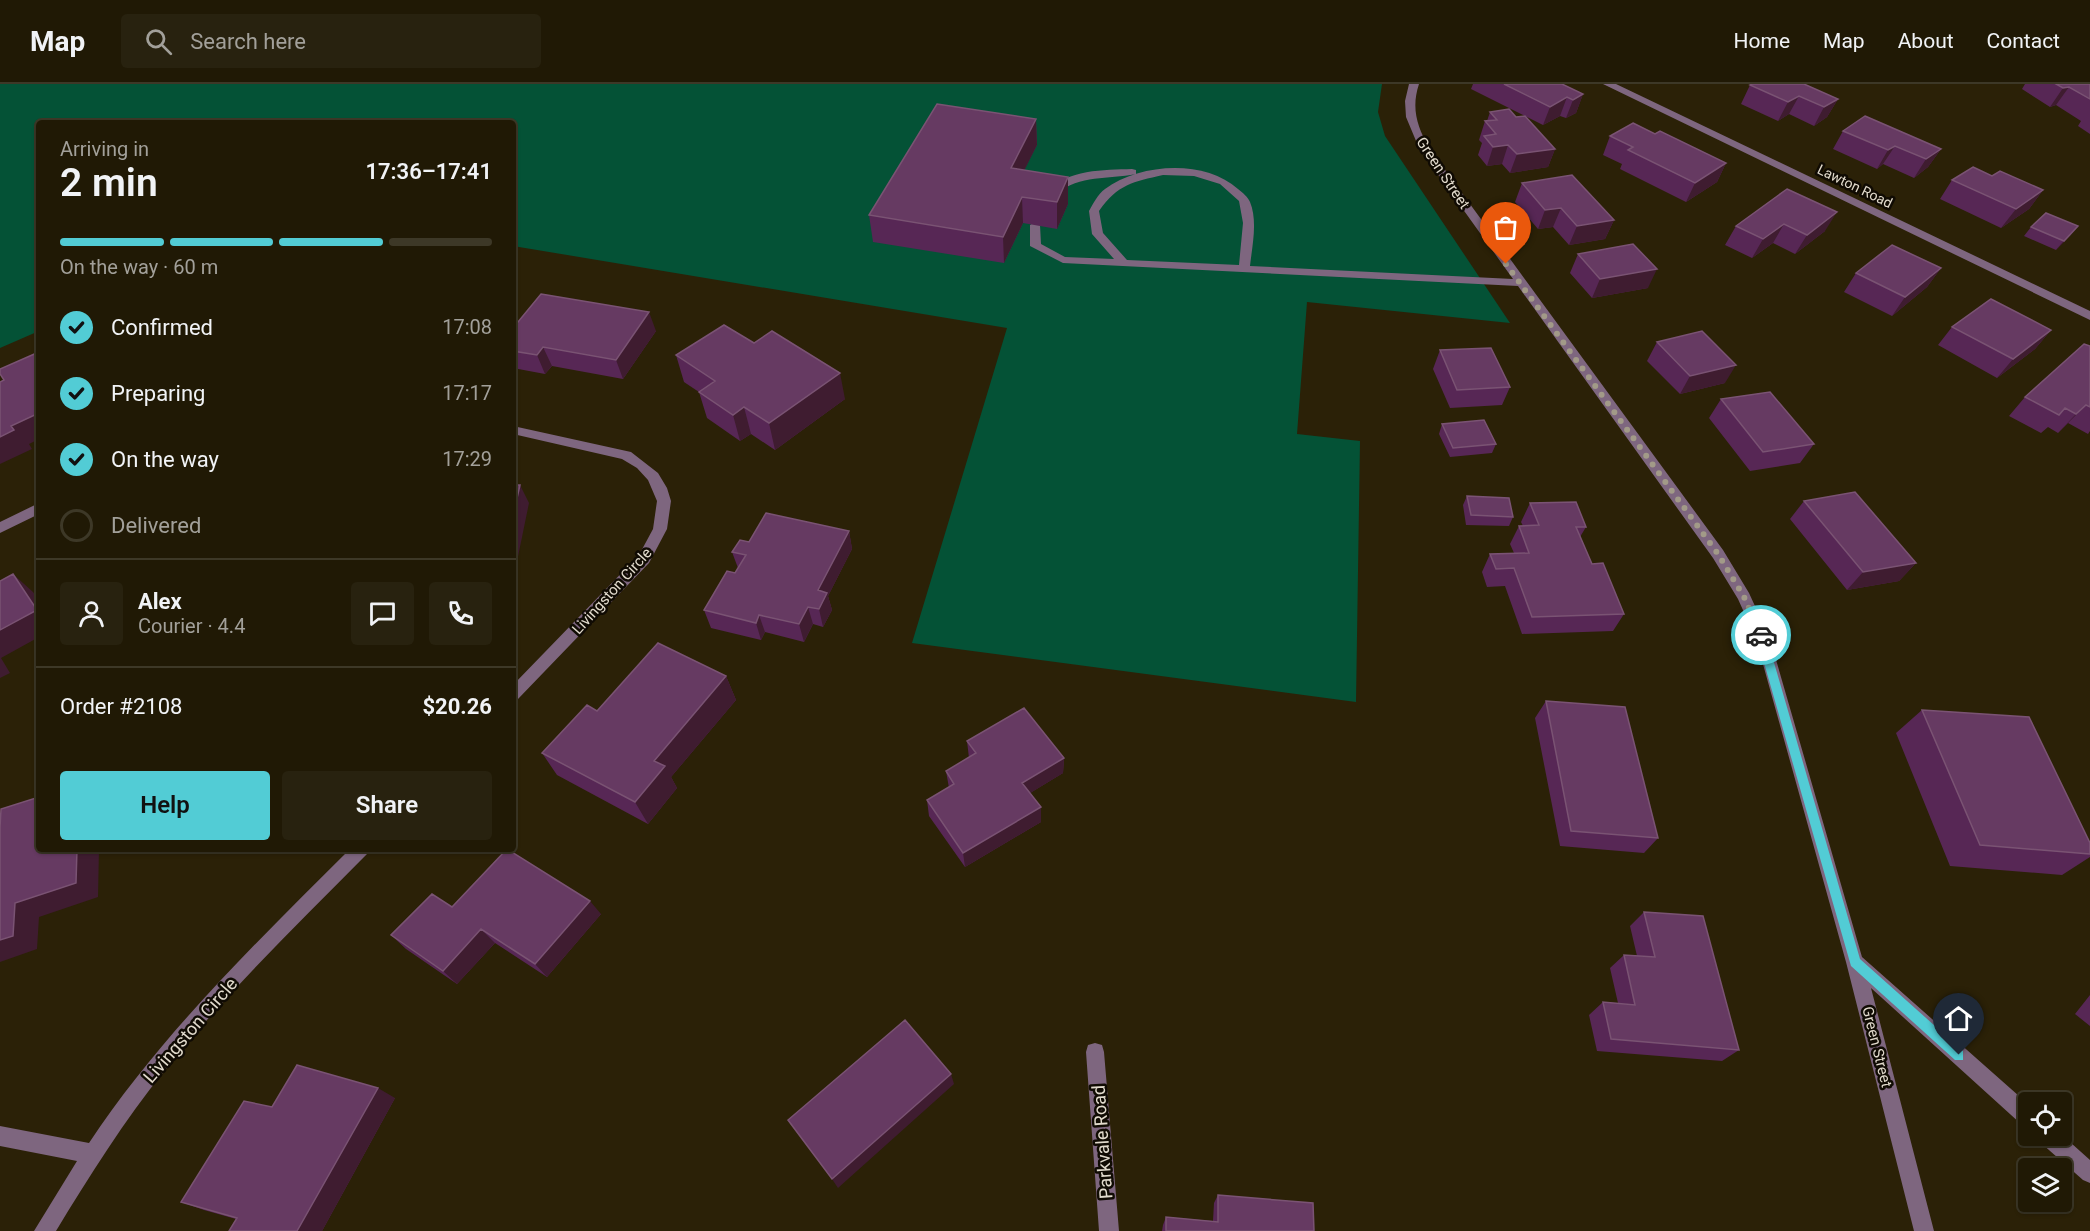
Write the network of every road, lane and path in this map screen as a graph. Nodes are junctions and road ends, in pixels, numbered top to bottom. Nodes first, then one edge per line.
1 (1414, 84) edge
2 (1608, 84) edge
3 (1162, 172) junction
4 (1046, 200) edge
5 (1035, 225) edge
6 (1122, 261) junction
7 (1244, 268) junction
8 (1520, 283) junction
9 (2090, 316) edge
10 (516, 431) edge
11 (36, 510) edge
12 (0, 528) edge
13 (516, 692) edge
14 (358, 852) edge
15 (1855, 962) junction
16 (1095, 1052) dead end
17 (2018, 1108) edge
18 (0, 1136) edge
19 (2059, 1146) edge
20 (94, 1154) junction
21 (2090, 1173) edge
22 (44, 1231) edge
23 (1109, 1231) edge
24 (1924, 1231) edge

1 - 8 street, Green Street
2 - 9 street, Lawton Road
3 - 4 street
3 - 6 street
3 - 7 street
5 - 6 street
6 - 7 street
7 - 8 street
8 - 15 street, Green Street
10 - 13 street, Livingston Circle
11 - 12 street
14 - 20 street, Livingston Circle
15 - 17 street
15 - 24 street, Green Street
16 - 23 street, Parkvale Road
18 - 20 street
19 - 21 street
20 - 22 street, Livingston Circle

